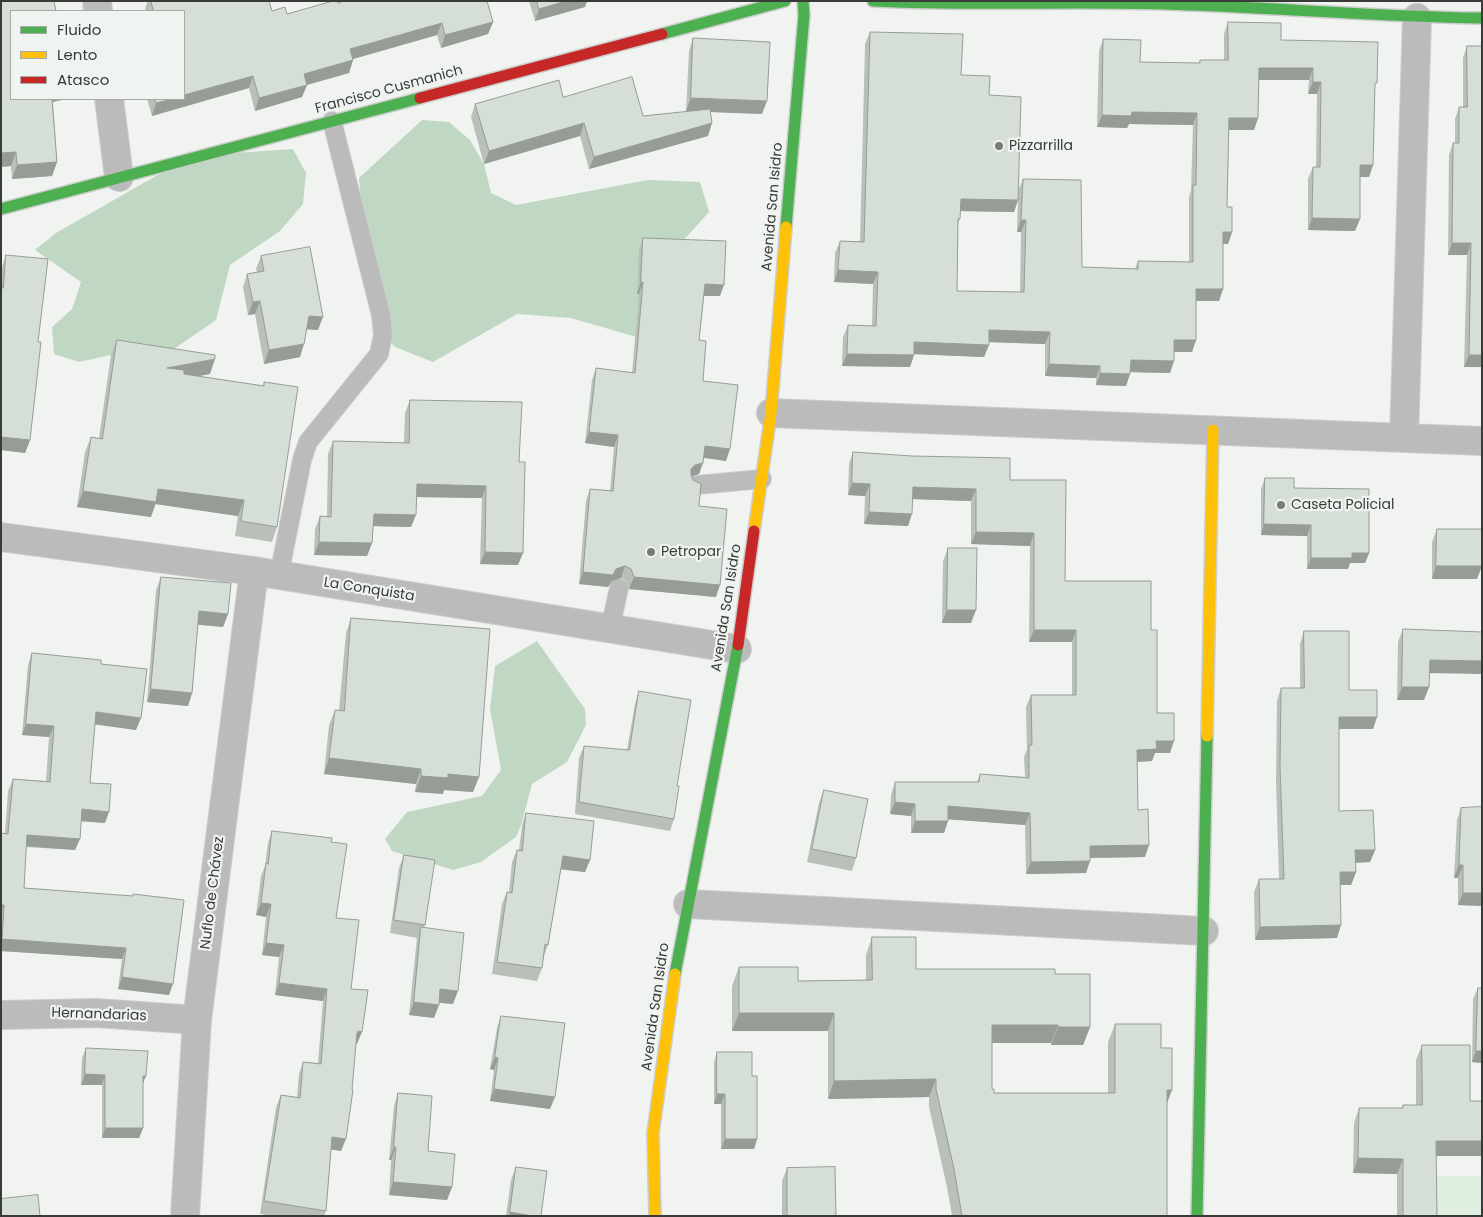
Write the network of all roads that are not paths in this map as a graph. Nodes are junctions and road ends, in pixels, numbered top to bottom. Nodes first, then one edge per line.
1 (785, 1) edge
2 (802, 1) edge
3 (884, 2) edge
4 (1124, 2) edge
5 (1417, 18) junction
6 (1482, 18) edge
7 (109, 100) edge
8 (332, 121) junction
9 (119, 177) junction
10 (1, 208) edge
11 (772, 412) junction
12 (1213, 430) junction
13 (1404, 438) junction
14 (1482, 441) edge
15 (762, 479) junction
16 (697, 485) edge
17 (1, 537) edge
18 (267, 573) junction
19 (619, 588) dead end
20 (610, 629) junction
21 (737, 649) junction
22 (688, 904) junction
23 (1204, 931) junction
24 (1, 1015) edge
25 (197, 1020) junction
26 (185, 1216) edge
27 (654, 1216) edge
28 (1197, 1216) edge

1 - 8 street, Francisco Cusmanich
2 - 11 street, Avenida San Isidro
3 - 4 street
4 - 5 street
5 - 6 street
5 - 13 street
7 - 9 street
8 - 9 street, Francisco Cusmanich
8 - 18 lane
9 - 10 street, Francisco Cusmanich
11 - 12 street
11 - 15 street, Avenida San Isidro
12 - 13 street
12 - 23 street
13 - 14 street
15 - 16 lane
15 - 21 street, Avenida San Isidro
17 - 18 street, La Conquista
18 - 20 street, La Conquista
18 - 25 street, Nuflo de Chávez
19 - 20 lane
20 - 21 street, La Conquista
21 - 22 street, Avenida San Isidro
22 - 23 street
22 - 27 street, Avenida San Isidro
23 - 28 street
24 - 25 street, Hernandarias
25 - 26 street, Nuflo de Chávez

